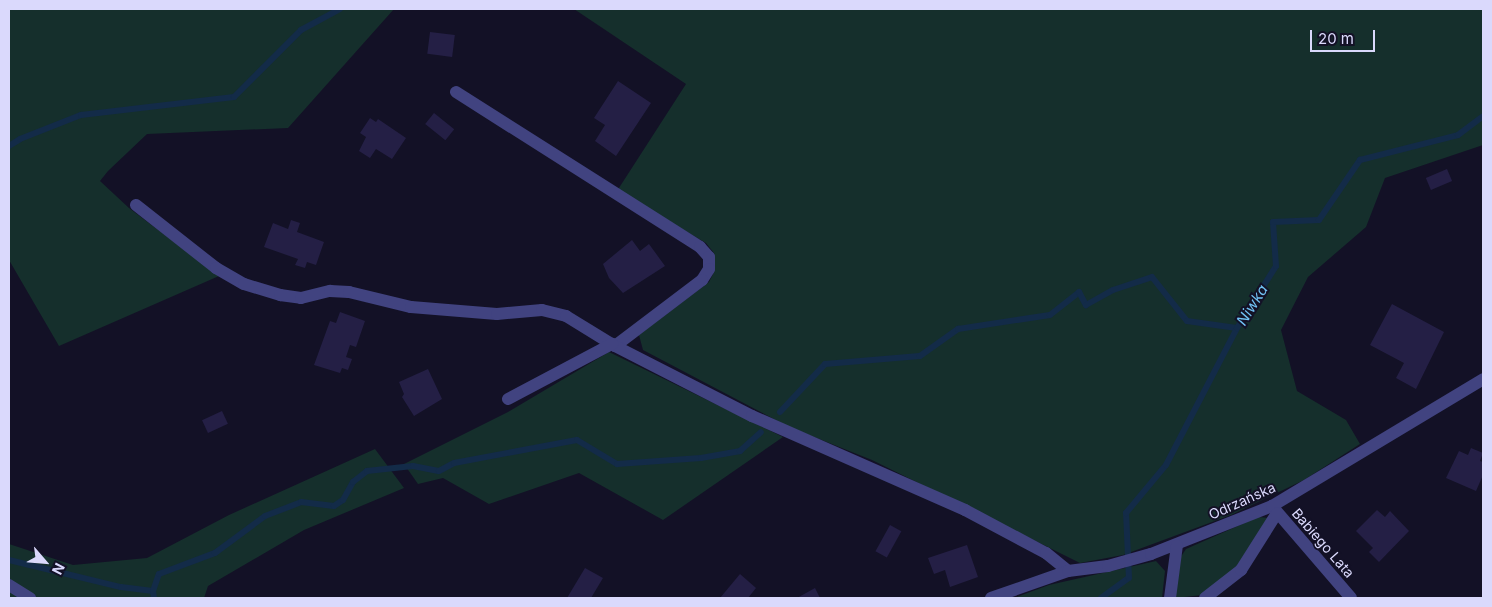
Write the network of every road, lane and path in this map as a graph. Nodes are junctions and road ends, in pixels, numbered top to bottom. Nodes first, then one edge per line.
1 (456, 92) dead end
2 (136, 205) dead end
3 (613, 345) junction
4 (1483, 380) edge
5 (508, 399) dead end
6 (1275, 510) junction
7 (1177, 545) junction
8 (1068, 571) junction
9 (9, 584) edge
10 (30, 598) edge
11 (991, 598) edge
12 (1170, 598) edge
13 (1205, 598) edge
14 (1351, 598) edge

1 - 3 street
2 - 3 street
3 - 5 street
3 - 8 street
4 - 6 street, Odrzańska
6 - 7 street, Odrzańska
6 - 13 street
6 - 14 street, Babiego Lata
7 - 8 street, Odrzańska
7 - 12 street
8 - 11 street, Odrzańska
9 - 10 street

